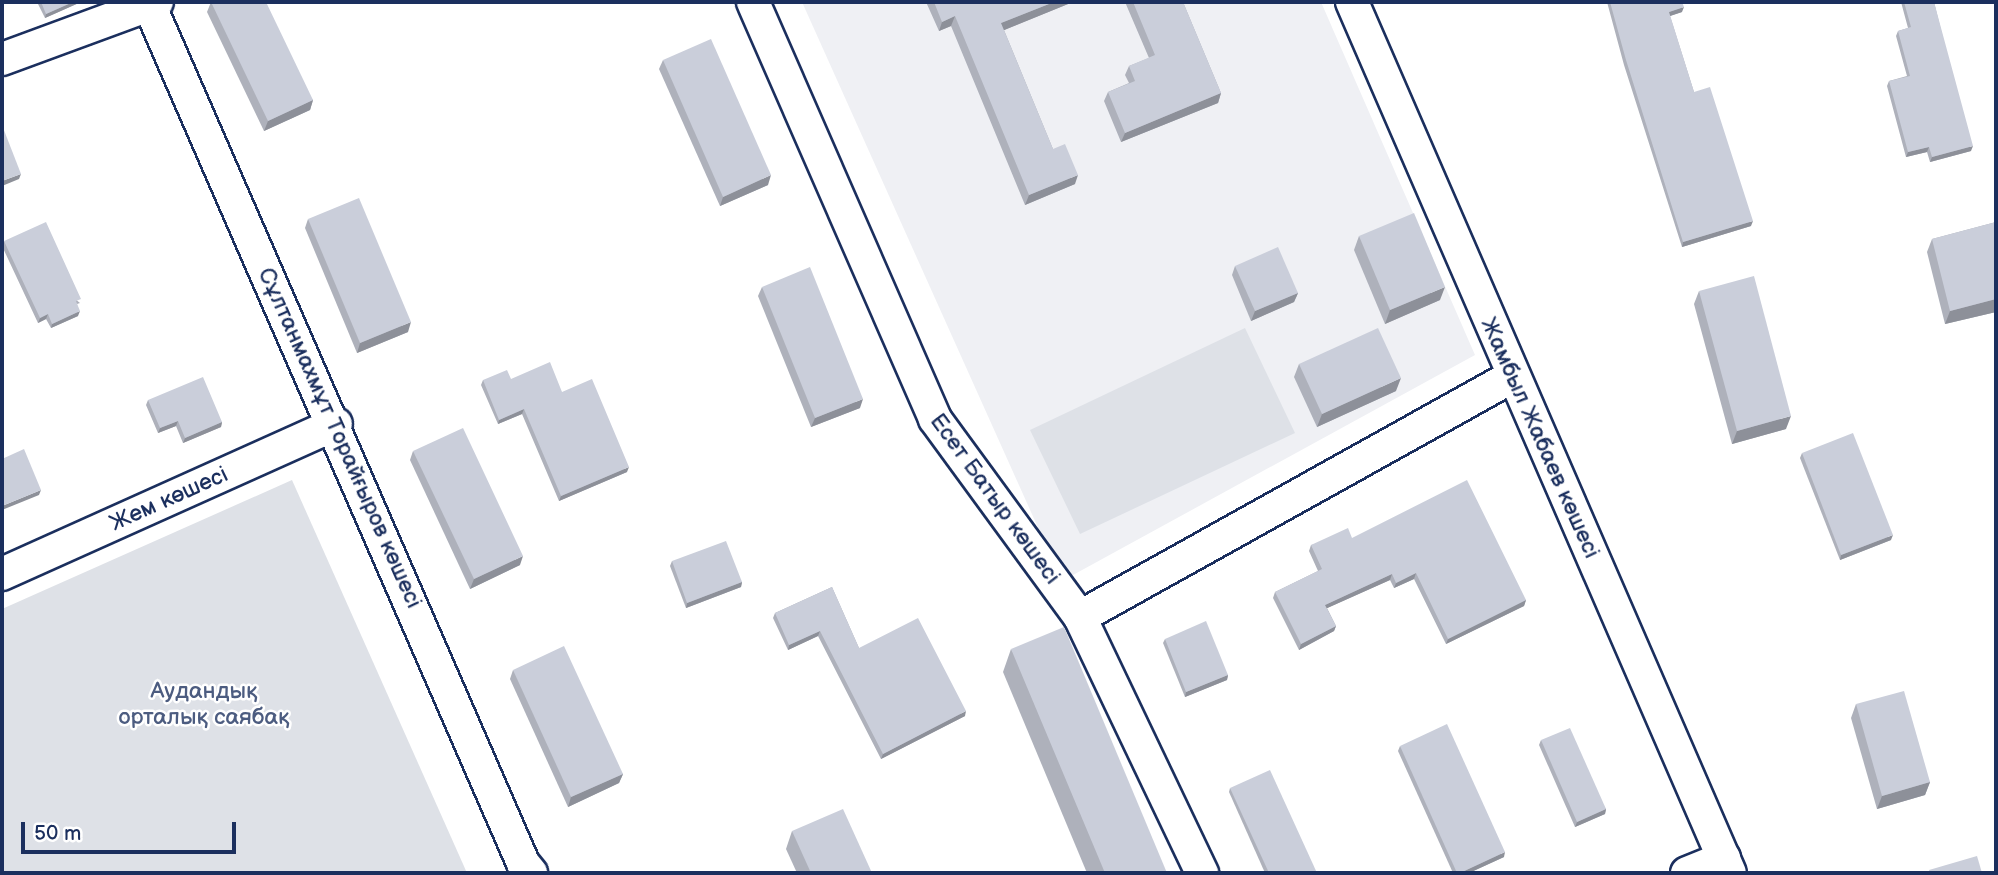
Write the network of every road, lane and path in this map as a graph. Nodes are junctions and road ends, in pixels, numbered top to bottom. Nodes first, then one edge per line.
1 (753, 2) edge
2 (1352, 2) edge
3 (152, 3) edge
4 (2, 59) edge
5 (1512, 377) junction
6 (336, 424) junction
7 (2, 574) edge
8 (1080, 617) junction
9 (1727, 865) edge
10 (531, 873) edge
11 (1202, 873) edge
12 (1687, 873) edge

1 - 8 street, Есет Батыр көшесі
2 - 5 street, Жамбыл Жабаев көшесі
3 - 4 street
3 - 6 street, Сұлтанмахмұт Торайғыров көшесі
5 - 8 street
5 - 9 street, Жамбыл Жабаев көшесі
6 - 7 street, Жем көшесі
6 - 10 street, Сұлтанмахмұт Торайғыров көшесі
8 - 11 street, Есет Батыр көшесі
9 - 12 street

